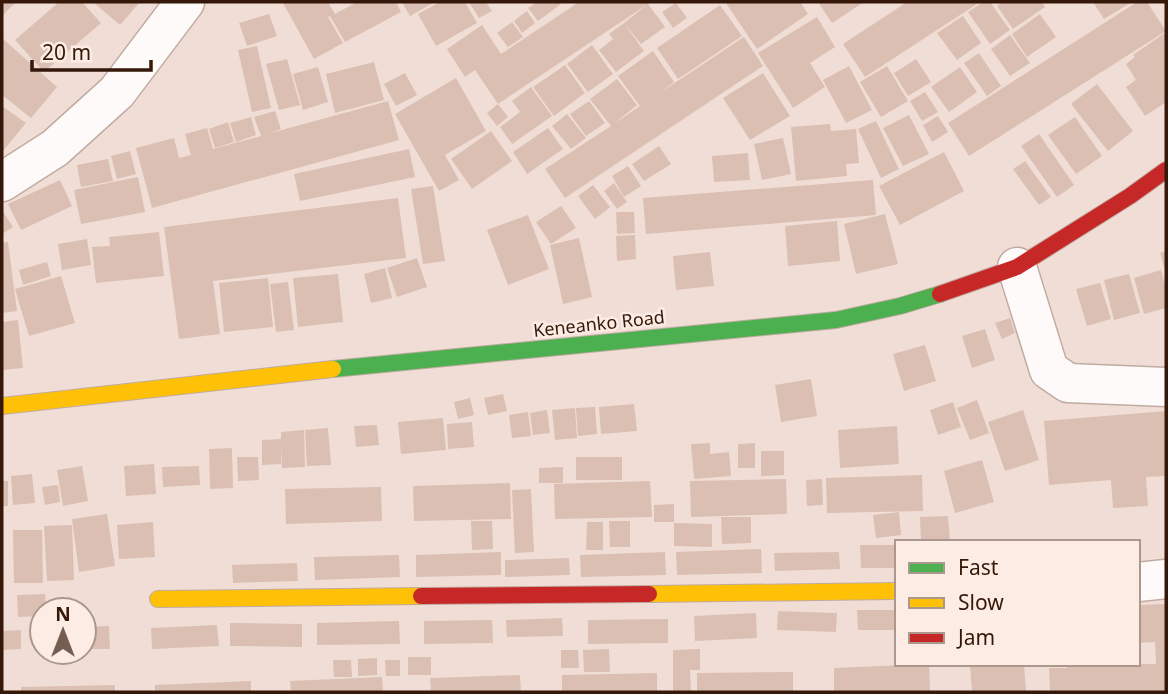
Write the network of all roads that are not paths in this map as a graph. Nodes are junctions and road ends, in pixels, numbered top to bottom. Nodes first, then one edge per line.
1 (185, 2) edge
2 (1166, 170) edge
3 (2, 182) edge
4 (1017, 267) junction
5 (1166, 387) edge
6 (2, 406) edge
7 (1166, 579) edge
8 (1140, 582) edge
9 (895, 591) edge
10 (158, 599) dead end

1 - 3 street
2 - 4 street, Keneanko Road
4 - 5 street
4 - 6 street, Keneanko Road
7 - 8 street
9 - 10 street

